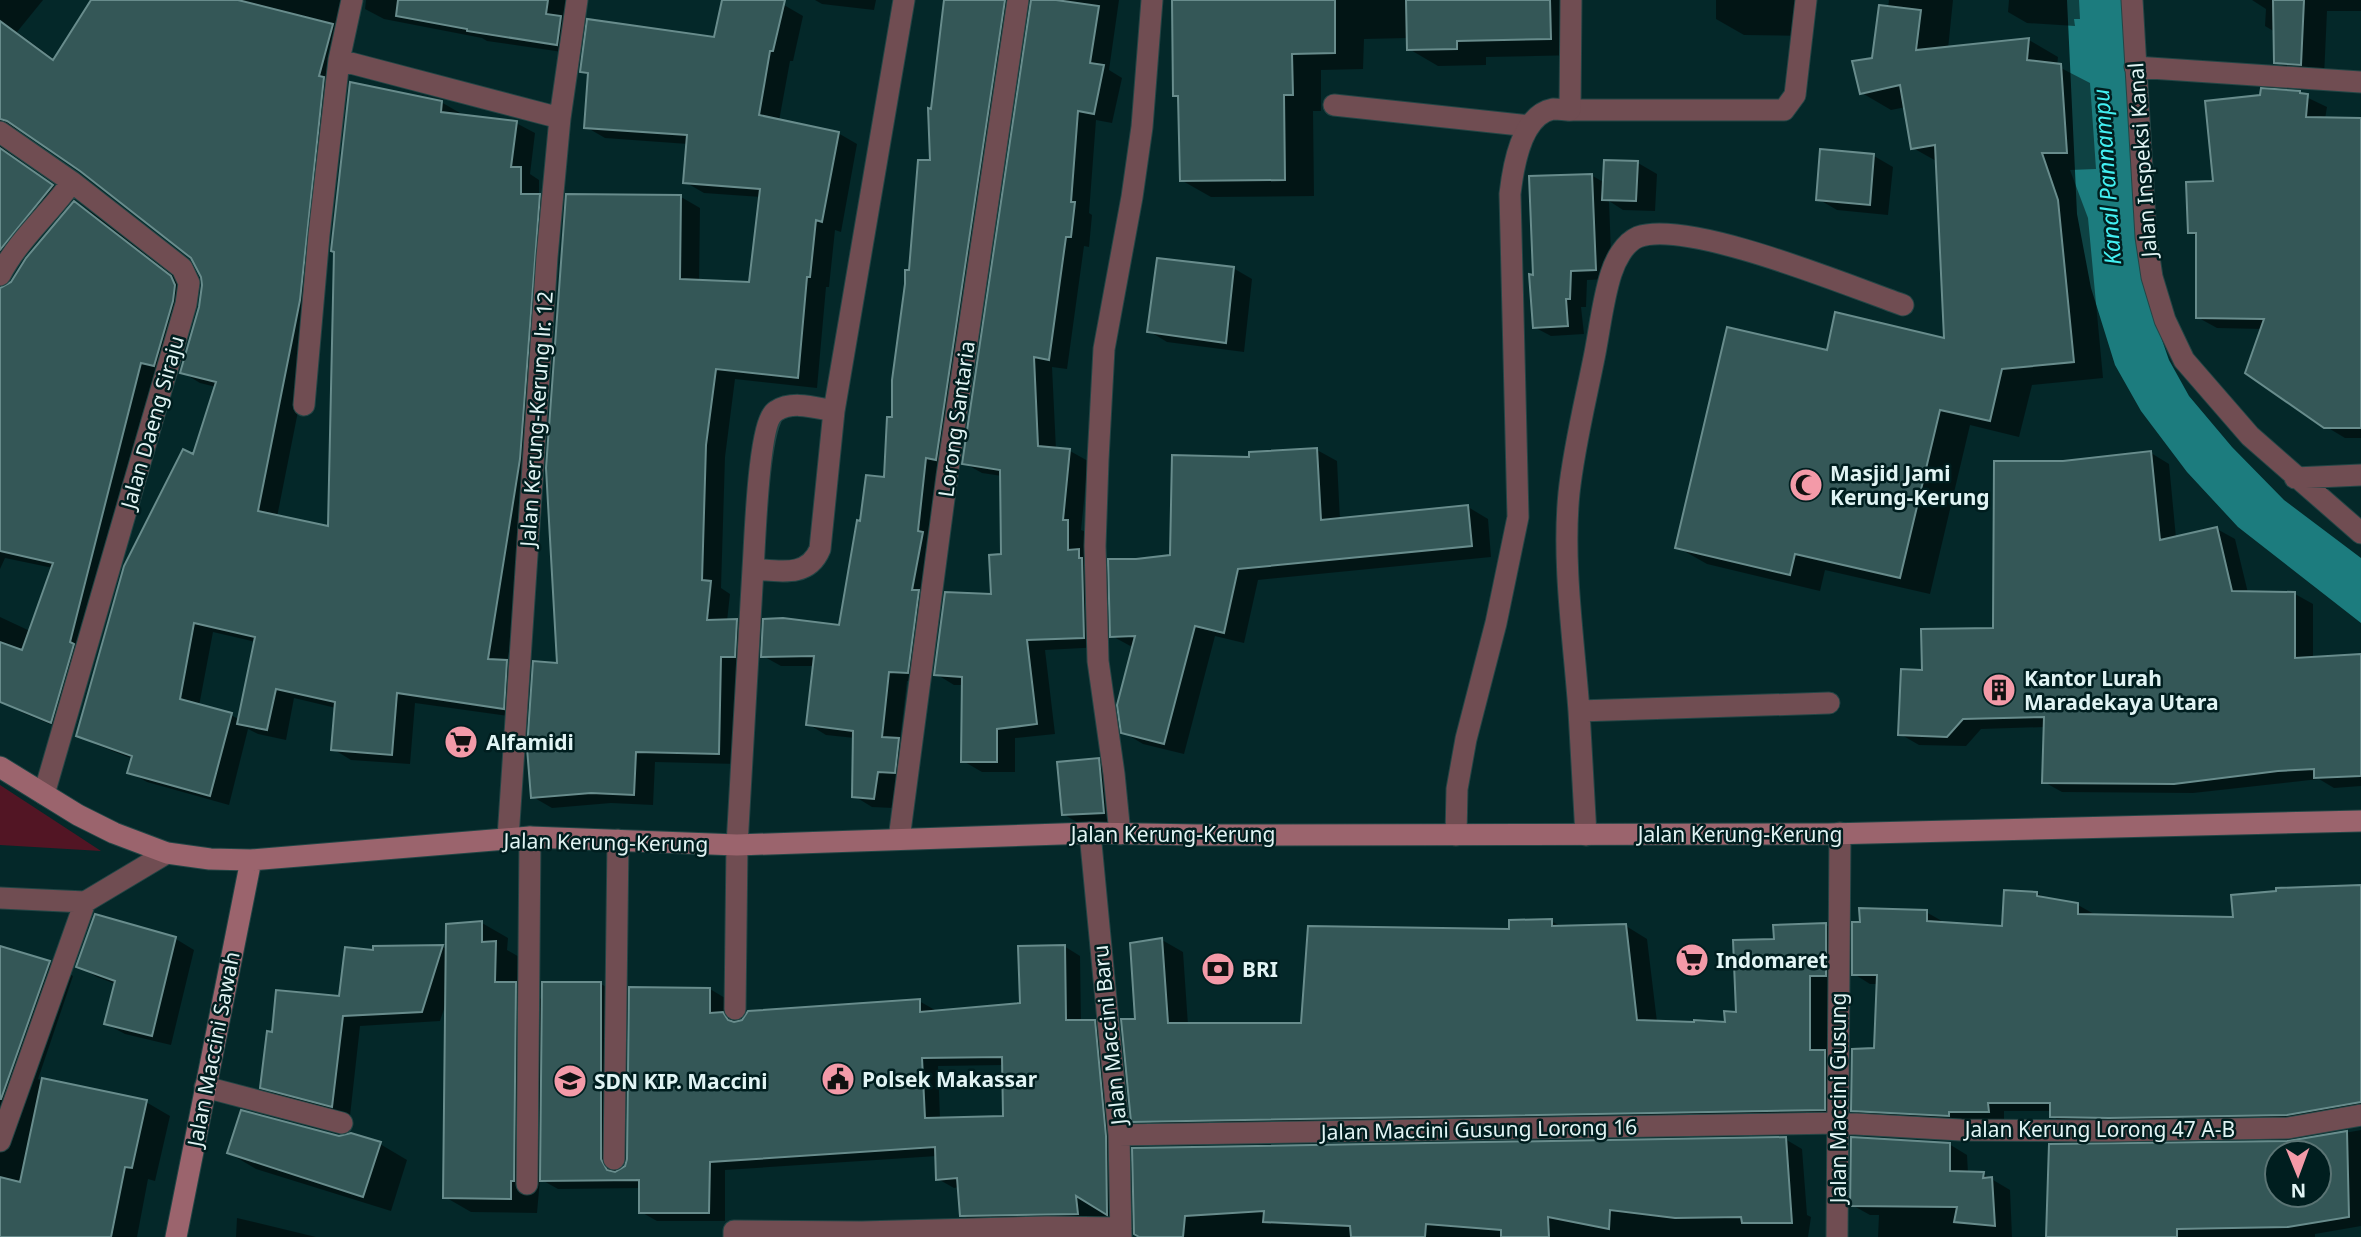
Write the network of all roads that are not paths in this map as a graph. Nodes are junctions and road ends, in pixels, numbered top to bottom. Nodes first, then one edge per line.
1 (352, 0) edge
2 (577, 0) edge
3 (904, 0) edge
4 (1018, 0) edge
5 (1152, 0) edge
6 (1571, 0) edge
7 (1806, 0) edge
8 (2132, 0) edge
9 (339, 60) junction
10 (2135, 67) junction
11 (2361, 82) edge
12 (1334, 105) dead end
13 (1570, 110) junction
14 (560, 118) junction
15 (1529, 125) junction
16 (0, 132) edge
17 (72, 182) junction
18 (0, 275) edge
19 (1903, 305) dead end
20 (304, 405) dead end
21 (834, 411) junction
22 (2361, 475) edge
23 (2295, 478) junction
24 (2361, 533) edge
25 (753, 569) junction
26 (1829, 703) dead end
27 (1579, 711) junction
28 (0, 767) edge
29 (44, 794) junction
30 (2361, 821) edge
31 (1090, 833) junction
32 (1840, 833) junction
33 (1120, 834) junction
34 (1456, 835) junction
35 (1586, 835) junction
36 (530, 836) junction
37 (508, 838) junction
38 (899, 839) junction
39 (618, 840) junction
40 (737, 845) junction
41 (167, 853) junction
42 (251, 860) junction
43 (0, 898) edge
44 (85, 902) junction
45 (736, 1009) dead end
46 (205, 1087) junction
47 (2361, 1115) edge
48 (342, 1123) dead end
49 (1838, 1123) junction
50 (1119, 1135) junction
51 (0, 1141) edge
52 (614, 1158) dead end
53 (527, 1184) dead end
54 (1121, 1233) edge
55 (734, 1234) edge
56 (176, 1237) edge
57 (1837, 1237) edge

1 - 9 street
2 - 14 street, Jalan Kerung-Kerung lr. 12
3 - 21 street
4 - 38 street, Lorong Santaria
5 - 33 street
6 - 13 street
7 - 13 street
8 - 10 street, Jalan Inspeksi Kanal
9 - 14 street
9 - 20 street
10 - 11 street
10 - 23 street, Jalan Inspeksi Kanal
12 - 15 street
13 - 15 street
14 - 37 street, Jalan Kerung-Kerung lr. 12
15 - 34 street
16 - 17 street, Jalan Daeng Siraju
17 - 18 street
17 - 29 street, Jalan Daeng Siraju
19 - 27 street
21 - 25 street
21 - 25 street
22 - 23 street
23 - 24 street, Jalan Inspeksi Kanal
25 - 40 street
26 - 27 street
27 - 35 street
28 - 29 street, Jalan Kerung-Kerung
29 - 41 street, Jalan Kerung-Kerung
30 - 32 street, Jalan Kerung-Kerung
31 - 33 street, Jalan Kerung-Kerung
31 - 38 street, Jalan Kerung-Kerung
31 - 50 street, Jalan Maccini Baru
32 - 35 street, Jalan Kerung-Kerung
32 - 49 street, Jalan Maccini Gusung
33 - 34 street, Jalan Kerung-Kerung
34 - 35 street, Jalan Kerung-Kerung
36 - 37 street, Jalan Kerung-Kerung
36 - 39 street, Jalan Kerung-Kerung
36 - 53 street
37 - 42 street, Jalan Kerung-Kerung
38 - 40 street, Jalan Kerung-Kerung
39 - 40 street, Jalan Kerung-Kerung
39 - 52 street
40 - 45 street
41 - 42 street, Jalan Kerung-Kerung
41 - 44 street
42 - 46 street, Jalan Maccini Sawah
43 - 44 street
44 - 51 street
46 - 48 street
46 - 56 street, Jalan Maccini Sawah
47 - 49 street, Jalan Kerung Lorong 47 A-B
49 - 50 street, Jalan Maccini Gusung Lorong 16
49 - 57 street, Jalan Maccini Gusung
50 - 54 street, Jalan Maccini Baru
54 - 55 street

